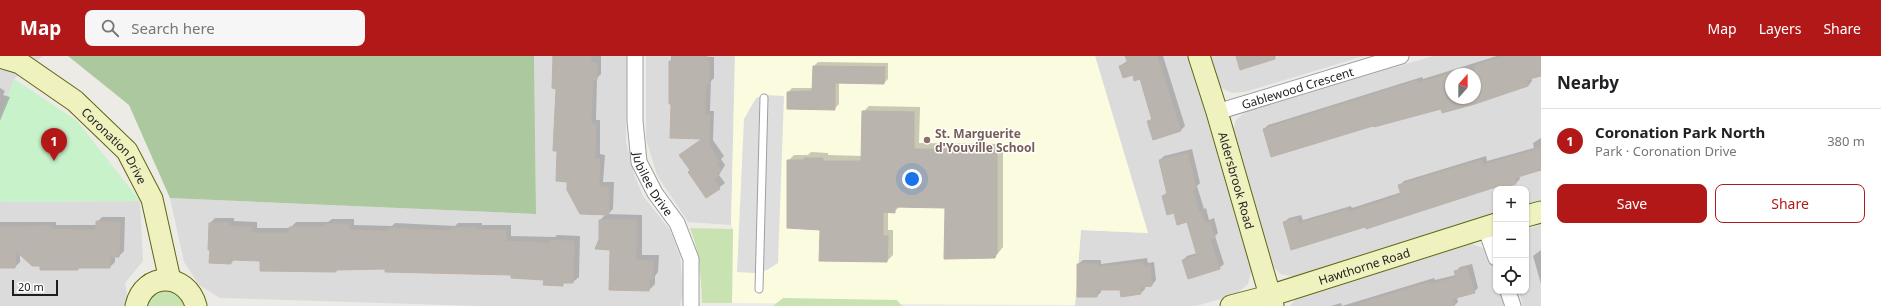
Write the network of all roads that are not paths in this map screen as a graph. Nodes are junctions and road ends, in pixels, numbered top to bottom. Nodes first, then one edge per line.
1 (635, 56) edge
2 (1199, 56) edge
3 (1401, 56) edge
4 (0, 57) edge
5 (764, 98) dead end
6 (1217, 112) junction
7 (1541, 212) edge
8 (1529, 215) edge
9 (1491, 226) edge
10 (1493, 239) edge
11 (170, 280) junction
12 (759, 289) dead end
13 (1509, 294) edge
14 (1271, 301) edge
15 (136, 306) edge
16 (196, 306) edge
17 (691, 306) edge
18 (1231, 306) edge
19 (1513, 306) edge

1 - 17 street, Jubilee Drive
2 - 6 street, Aldersbrook Road
3 - 6 street, Gablewood Crescent
4 - 11 street, Coronation Drive
5 - 12 lane
6 - 14 street, Aldersbrook Road
7 - 8 street
9 - 10 street
9 - 14 street, Hawthorne Road
11 - 15 street
11 - 16 street
13 - 19 street
14 - 18 street, Hawthorne Road

